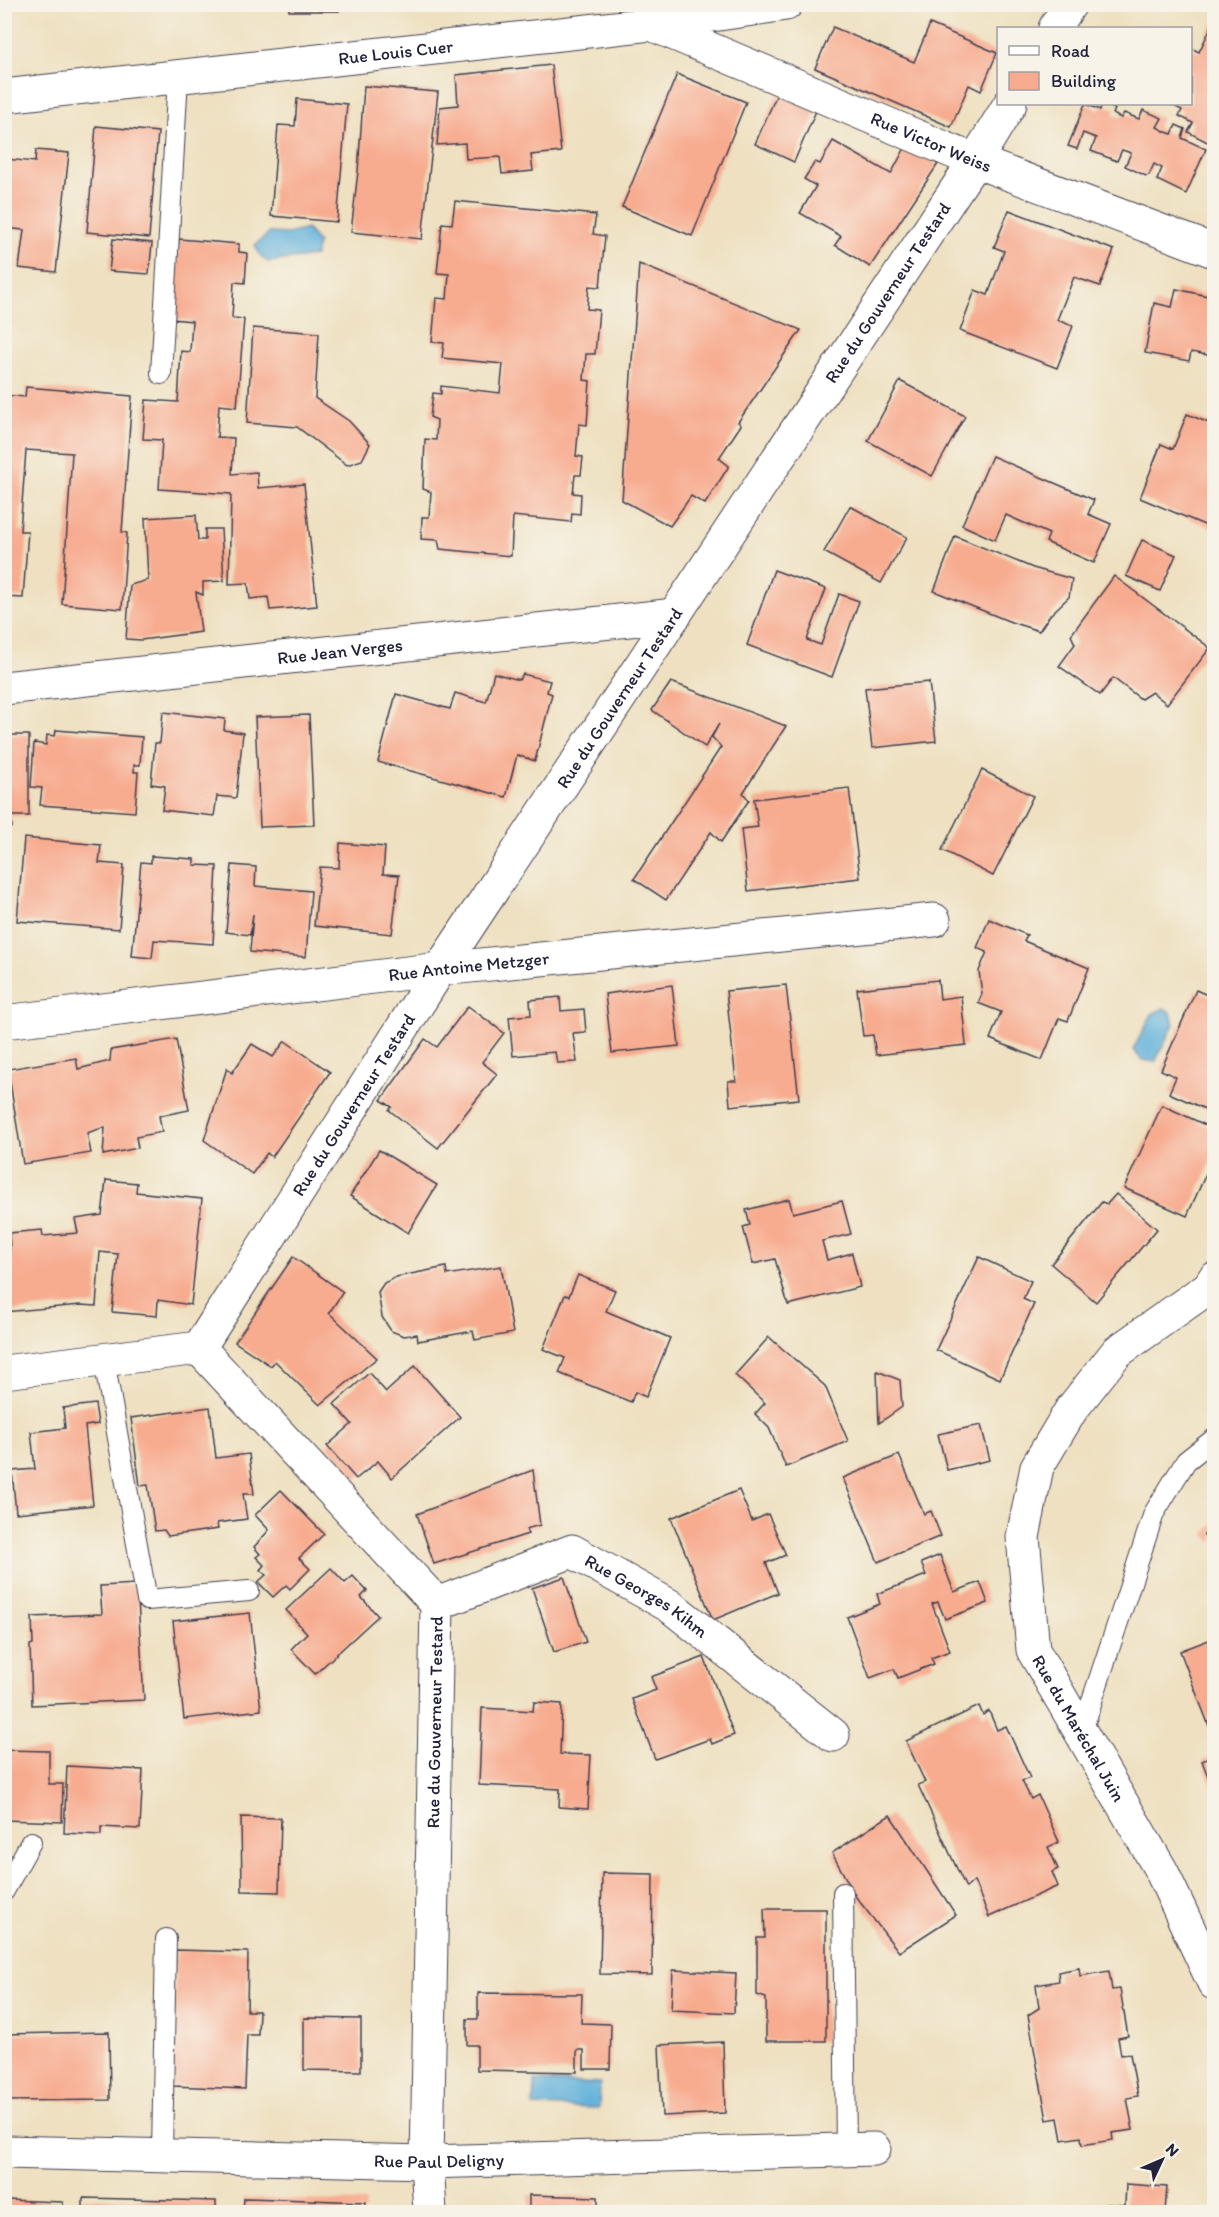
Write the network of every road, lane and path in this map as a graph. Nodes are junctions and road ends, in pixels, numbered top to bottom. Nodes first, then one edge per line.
1 (786, 4) edge
2 (1070, 4) edge
3 (651, 24) junction
4 (1056, 27) edge
5 (178, 77) junction
6 (4, 96) edge
7 (1009, 105) edge
8 (975, 161) junction
9 (1215, 251) edge
10 (161, 374) dead end
11 (675, 615) junction
12 (4, 688) edge
13 (934, 920) dead end
14 (440, 969) junction
15 (4, 1022) edge
16 (1215, 1279) edge
17 (199, 1348) junction
18 (104, 1360) junction
19 (4, 1372) edge
20 (1215, 1439) edge
21 (249, 1591) dead end
22 (437, 1604) junction
23 (1081, 1734) junction
24 (833, 1736) dead end
25 (31, 1842) dead end
26 (4, 1891) edge
27 (843, 1893) dead end
28 (166, 1939) dead end
29 (1215, 1983) edge
30 (860, 2149) joint
31 (4, 2152) edge
32 (162, 2154) junction
33 (427, 2162) junction
34 (430, 2212) edge

1 - 3 street, Rue Louis Cuer
2 - 4 street
3 - 5 street, Rue Louis Cuer
3 - 8 street, Rue Victor Weiss
5 - 6 street, Rue Louis Cuer
5 - 10 lane
7 - 8 street, Rue du Gouverneur Testard
8 - 9 street, Rue Victor Weiss
8 - 11 street, Rue du Gouverneur Testard
11 - 12 street, Rue Jean Verges
11 - 14 street, Rue du Gouverneur Testard
13 - 14 street, Rue Antoine Metzger
14 - 15 street, Rue Antoine Metzger
14 - 17 street, Rue du Gouverneur Testard
16 - 23 street, Rue du Maréchal Juin
17 - 18 street
17 - 22 street, Rue du Gouverneur Testard
18 - 19 street
18 - 21 lane
20 - 23 lane
22 - 24 street, Rue Georges Kihm
22 - 33 street, Rue du Gouverneur Testard
23 - 29 street, Rue du Maréchal Juin
25 - 26 lane
27 - 30 lane
28 - 32 lane
30 - 33 street, Rue Paul Deligny
31 - 32 street, Rue Paul Deligny
32 - 33 street, Rue Paul Deligny
33 - 34 street, Rue du Gouverneur Testard

